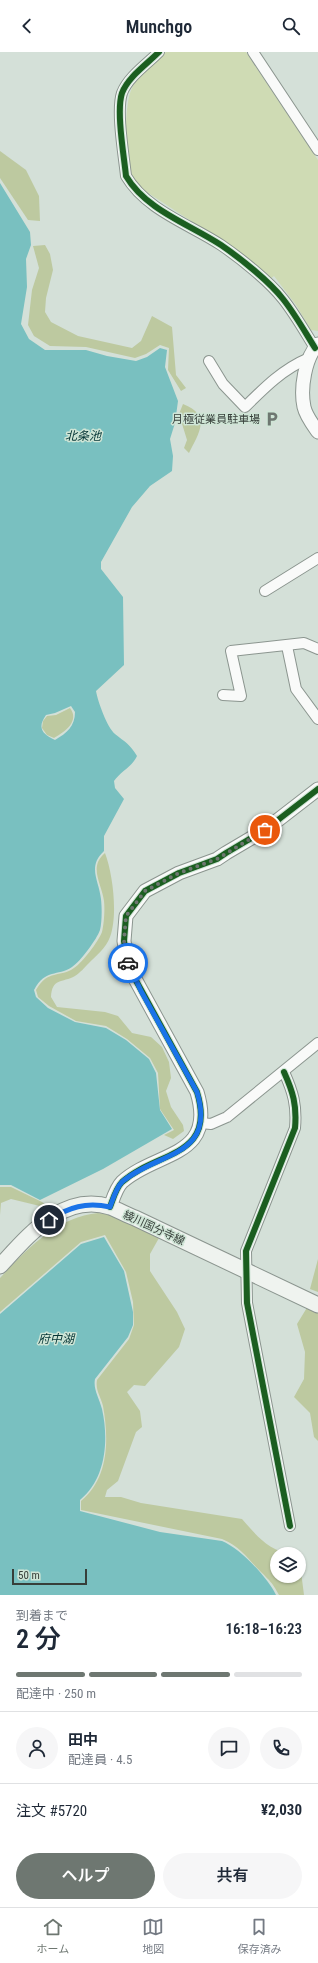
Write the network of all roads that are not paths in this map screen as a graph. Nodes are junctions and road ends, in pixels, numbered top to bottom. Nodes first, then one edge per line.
1 (159, 52) edge
2 (253, 52) edge
3 (318, 150) edge
4 (314, 350) edge
5 (209, 361) dead end
6 (318, 432) edge
7 (318, 558) edge
8 (265, 591) dead end
9 (287, 646) junction
10 (318, 649) edge
11 (223, 695) dead end
12 (318, 719) edge
13 (318, 789) edge
14 (318, 1043) edge
15 (284, 1072) junction
16 (201, 1123) junction
17 (110, 1207) junction
18 (0, 1266) edge
19 (246, 1271) junction
20 (318, 1305) edge
21 (290, 1526) dead end

1 - 4 street
2 - 3 street
4 - 5 street
4 - 6 street
7 - 8 street
9 - 10 street
9 - 11 street
9 - 12 street
13 - 16 street
14 - 15 street
15 - 16 street
15 - 19 street
16 - 17 street
17 - 18 main road, 綾川国分寺線
17 - 19 main road, 綾川国分寺線
19 - 20 main road, 綾川国分寺線
19 - 21 street

